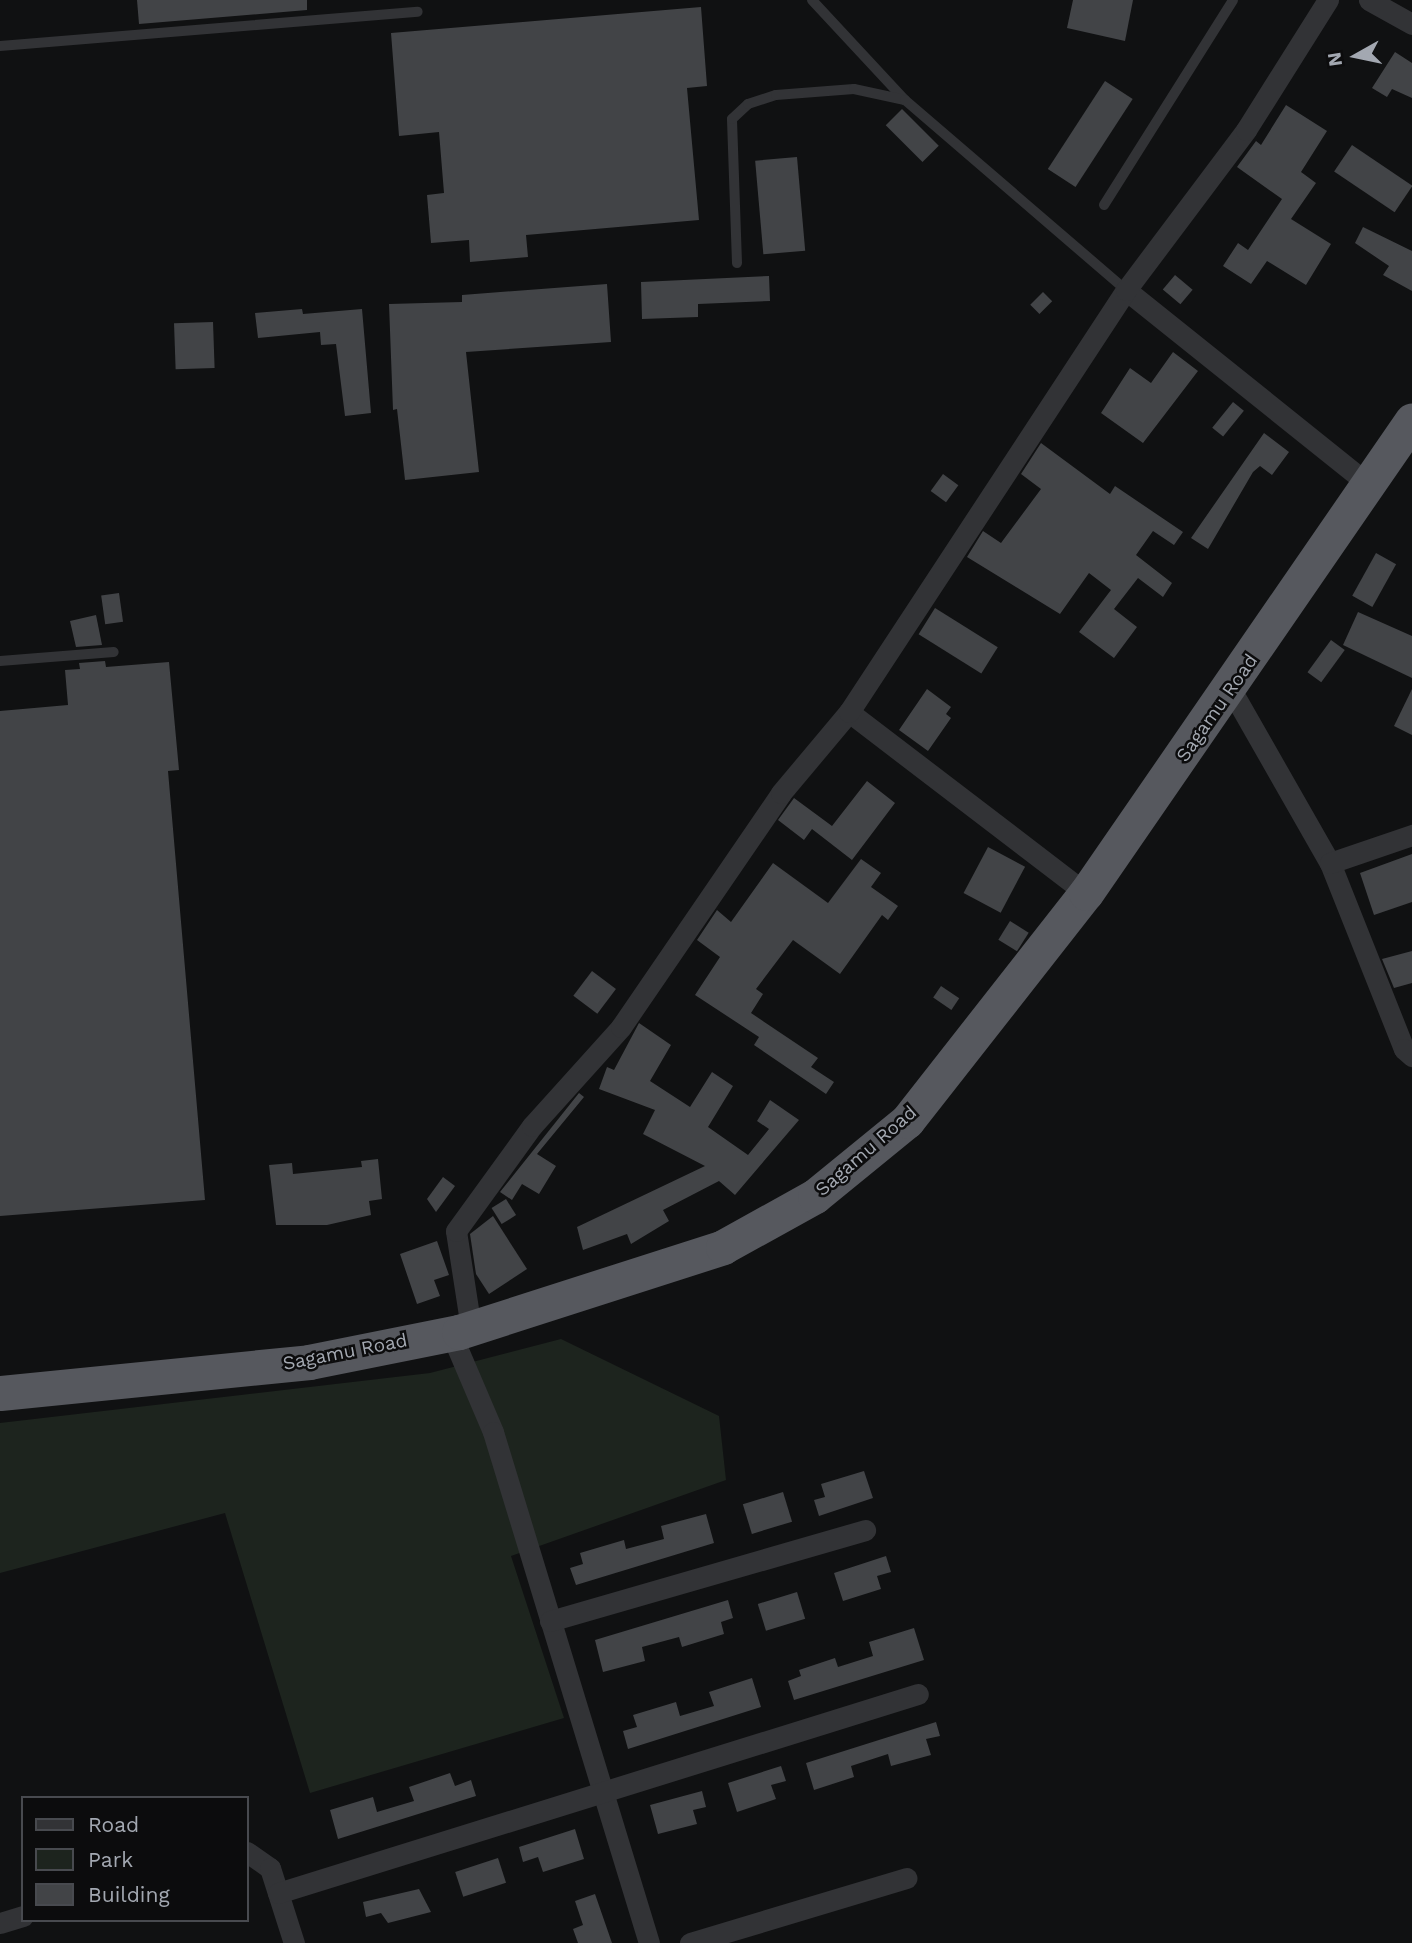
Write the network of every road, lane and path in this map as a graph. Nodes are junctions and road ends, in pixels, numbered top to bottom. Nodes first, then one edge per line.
1 (812, 0) edge
2 (1233, 0) edge
3 (1328, 0) edge
4 (1369, 0) edge
5 (418, 12) dead end
6 (1412, 24) edge
7 (0, 46) edge
8 (905, 100) junction
9 (1104, 205) dead end
10 (737, 263) dead end
11 (1126, 290) junction
12 (1412, 420) edge
13 (1369, 485) junction
14 (114, 652) dead end
15 (0, 662) edge
16 (1230, 688) junction
17 (849, 712) junction
18 (1412, 835) edge
19 (1330, 863) junction
20 (1086, 893) junction
21 (1412, 1056) edge
22 (461, 1330) junction
23 (0, 1393) edge
24 (865, 1530) dead end
25 (550, 1621) junction
26 (918, 1694) dead end
27 (600, 1791) junction
28 (248, 1853) edge
29 (906, 1878) dead end
30 (278, 1893) junction
31 (21, 1917) edge
32 (0, 1923) edge
33 (294, 1943) edge
34 (649, 1943) edge
35 (690, 1943) edge

1 - 8 lane
2 - 9 lane
3 - 11 street
4 - 6 street
5 - 7 lane
8 - 10 lane
8 - 11 lane
11 - 13 street
11 - 17 street
12 - 13 highway, Sagamu Road
13 - 16 highway, Sagamu Road
14 - 15 lane
16 - 19 street
16 - 20 highway, Sagamu Road
17 - 20 street
17 - 22 street
18 - 19 street
19 - 21 street
20 - 22 highway, Sagamu Road
22 - 23 highway, Sagamu Road
22 - 25 street
24 - 25 street
25 - 27 street
26 - 27 street
27 - 30 street
27 - 34 street
28 - 30 street
29 - 35 street
30 - 33 street
31 - 32 street

